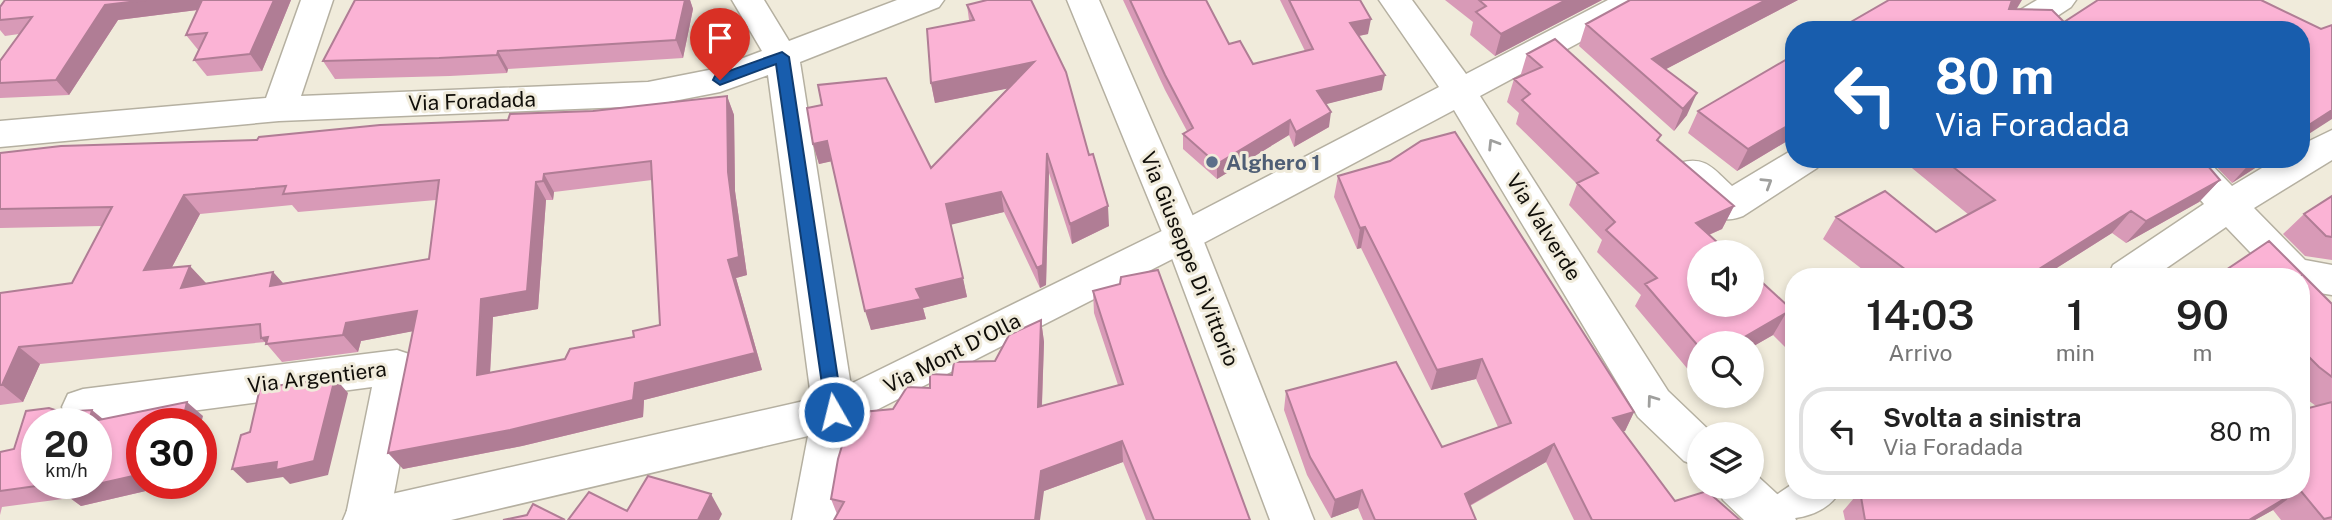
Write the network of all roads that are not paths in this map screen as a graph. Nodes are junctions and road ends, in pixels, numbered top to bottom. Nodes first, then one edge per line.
1 (317, 0) edge
2 (748, 0) edge
3 (928, 0) edge
4 (1083, 0) edge
5 (1395, 0) edge
6 (1634, 0) edge
7 (2049, 10) edge
8 (2029, 21) edge
9 (1552, 44) junction
10 (782, 57) junction
11 (1581, 71) edge
12 (1460, 92) junction
13 (279, 109) junction
14 (0, 134) edge
15 (2332, 144) edge
16 (1670, 152) edge
17 (2310, 157) edge
18 (1790, 168) edge
19 (2193, 168) edge
20 (2292, 168) edge
21 (2229, 206) junction
22 (1183, 237) junction
23 (2139, 268) edge
24 (2288, 268) edge
25 (2310, 278) edge
26 (2332, 280) edge
27 (2310, 291) edge
28 (2332, 314) edge
29 (83, 407) dead end
30 (834, 412) junction
31 (1687, 437) edge
32 (1753, 499) edge
33 (1806, 499) edge
34 (366, 520) edge
35 (814, 520) edge
36 (1292, 520) edge
37 (1775, 520) edge

1 - 13 street
2 - 10 street
3 - 10 street, Via Foradada
4 - 22 street, Via Giuseppe Di Vittorio
5 - 12 street, Via Valverde
6 - 9 street, Via Mont D'Olla
7 - 8 street
9 - 11 street
9 - 12 street, Via Mont D'Olla
10 - 13 street, Via Foradada
10 - 30 street
12 - 22 street, Via Mont D'Olla
31 -> 12 street, Via Valverde
13 - 14 street, Via Foradada
15 - 17 street
16 -> 18 street
19 - 21 street
20 - 21 street
21 - 23 street
21 - 24 street
22 - 30 street, Via Mont D'Olla
22 - 36 street, Via Giuseppe Di Vittorio
25 - 26 street
27 - 28 street
29 - 34 street, Via Argentiera
30 - 34 street, Via Mont D'Olla
30 - 35 street
32 - 37 street
33 - 37 street

